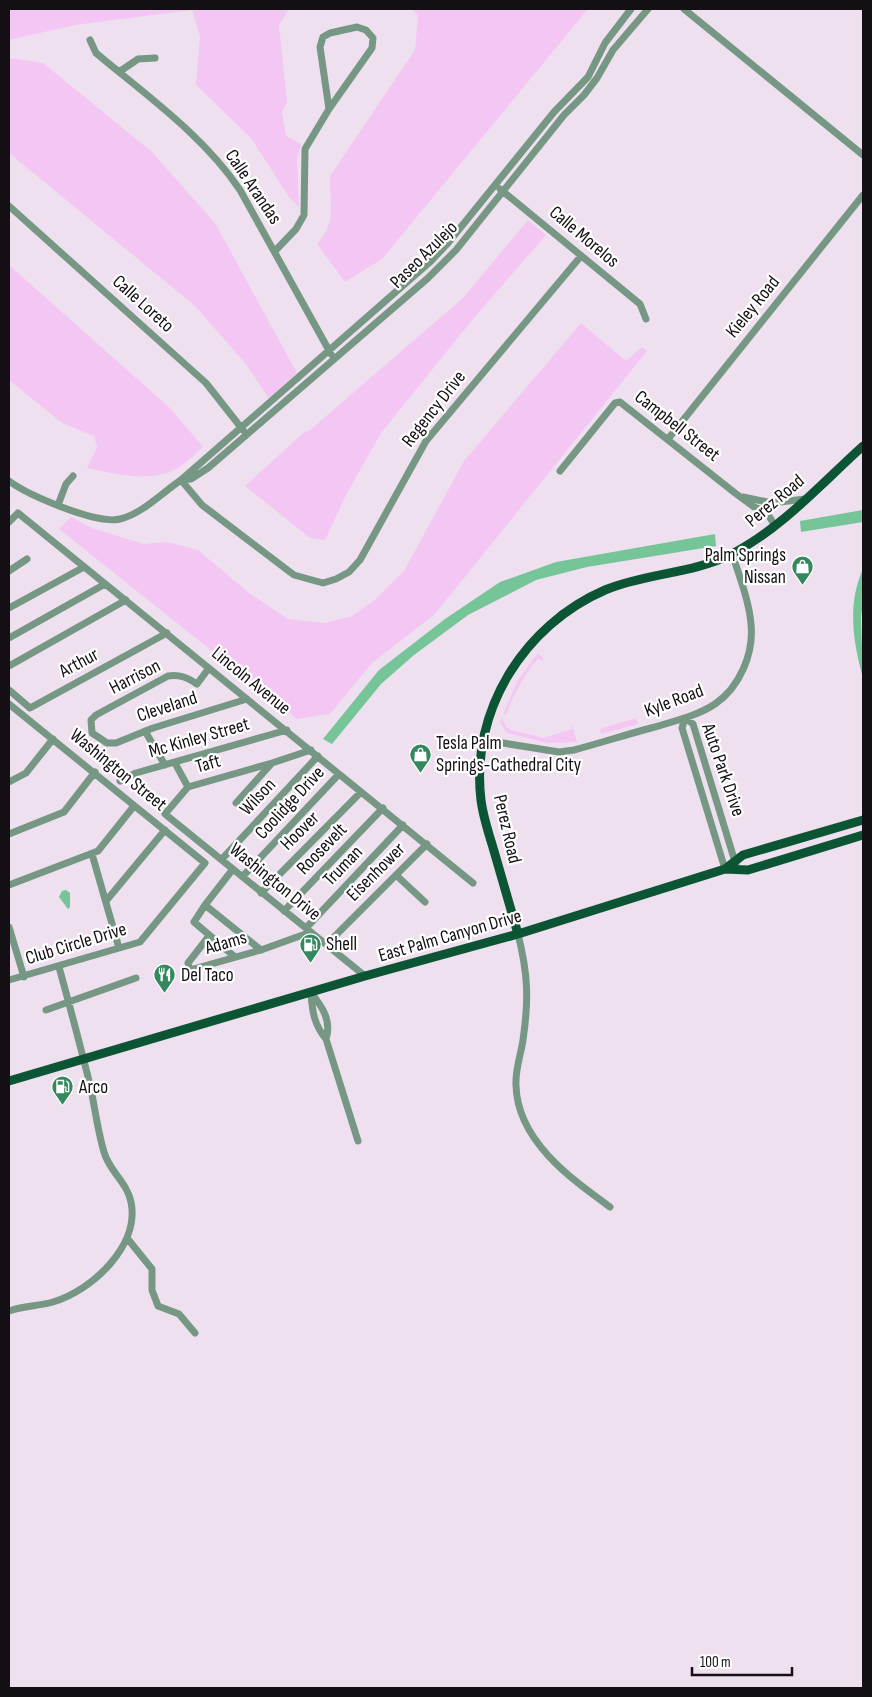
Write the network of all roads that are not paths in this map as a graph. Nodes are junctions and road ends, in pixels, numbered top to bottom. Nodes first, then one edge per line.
1 (631, 9) edge
2 (648, 9) edge
3 (684, 9) edge
4 (90, 40) dead end
5 (154, 58) dead end
6 (119, 72) junction
7 (329, 109) junction
8 (863, 155) edge
9 (496, 185) junction
10 (503, 191) junction
11 (863, 196) edge
12 (9, 206) edge
13 (275, 250) junction
14 (581, 256) junction
15 (646, 319) dead end
16 (330, 351) junction
17 (334, 359) junction
18 (241, 427) junction
19 (247, 434) junction
20 (668, 438) junction
21 (863, 446) edge
22 (560, 471) dead end
23 (73, 476) dead end
24 (181, 480) junction
25 (9, 481) edge
26 (740, 496) junction
27 (805, 499) junction
28 (58, 505) junction
29 (9, 522) edge
30 (775, 526) junction
31 (732, 553) junction
32 (27, 558) dead end
33 (84, 566) junction
34 (9, 571) edge
35 (105, 584) junction
36 (126, 600) junction
37 (9, 608) edge
38 (167, 633) junction
39 (9, 638) edge
40 (9, 666) edge
41 (208, 668) junction
42 (9, 690) edge
43 (247, 699) junction
44 (10, 707) edge
45 (685, 718) junction
46 (145, 730) junction
47 (287, 730) junction
48 (53, 738) junction
49 (99, 738) joint
50 (484, 740) junction
51 (311, 750) junction
52 (318, 756) junction
53 (175, 763) junction
54 (272, 763) junction
55 (165, 765) junction
56 (94, 772) junction
57 (340, 774) junction
58 (120, 780) dead end
59 (9, 782) edge
60 (188, 787) junction
61 (361, 792) junction
62 (236, 803) dead end
63 (134, 806) junction
64 (383, 808) junction
65 (165, 814) joint
66 (863, 820) edge
67 (403, 826) junction
68 (165, 830) junction
69 (9, 834) edge
70 (863, 836) edge
71 (426, 844) junction
72 (92, 854) junction
73 (222, 859) junction
74 (735, 861) junction
75 (205, 863) joint
76 (234, 869) junction
77 (725, 869) junction
78 (738, 870) junction
79 (243, 876) junction
80 (396, 876) junction
81 (473, 883) dead end
82 (9, 885) edge
83 (262, 893) junction
84 (106, 902) junction
85 (424, 902) dead end
86 (205, 905) junction
87 (284, 911) junction
88 (9, 927) edge
89 (309, 930) junction
90 (518, 934) junction
91 (209, 936) junction
92 (327, 944) junction
93 (119, 948) junction
94 (261, 950) junction
95 (235, 957) junction
96 (59, 967) junction
97 (365, 976) junction
98 (24, 977) junction
99 (136, 978) dead end
100 (9, 980) edge
101 (311, 993) junction
102 (69, 1003) junction
103 (46, 1010) dead end
104 (326, 1039) junction
105 (84, 1059) junction
106 (9, 1082) edge
107 (358, 1141) dead end
108 (610, 1207) dead end
109 (126, 1238) junction
110 (9, 1311) edge
111 (195, 1333) dead end

1 - 9 street, Paseo Azulejo
2 - 10 street, Paseo Azulejo
3 - 8 street
4 - 6 street, Calle Arandas
5 - 6 street
6 - 13 street, Calle Arandas
7 - 7 street
7 - 13 street
9 - 10 street, Calle Morelos
9 - 16 street, Paseo Azulejo
10 - 14 street, Calle Morelos
10 - 17 street, Paseo Azulejo
11 - 20 street, Kieley Road
12 - 18 street, Calle Loreto
13 - 16 street, Calle Arandas
14 - 15 street, Calle Morelos
14 - 24 street, Regency Drive
16 - 17 street, Calle Arandas
16 - 18 street, Paseo Azulejo
17 - 19 street, Paseo Azulejo
18 - 19 street, Calle Loreto
18 - 24 street, Paseo Azulejo
19 - 24 street, Paseo Azulejo
20 - 22 street, Campbell Street
20 - 26 street, Campbell Street
21 - 27 main road, Perez Road
23 - 28 street
24 - 28 street, Paseo Azulejo
25 - 28 street, Paseo Azulejo
26 - 27 street, Campbell Street
26 - 30 street, Campbell Street
27 - 30 main road, Perez Road
29 - 33 street, Lincoln Avenue
30 - 31 main road, Perez Road
31 - 45 street, Kyle Road
31 - 50 main road, Perez Road
32 - 34 street
33 - 35 street, Lincoln Avenue
33 - 37 street
35 - 36 street, Lincoln Avenue
35 - 39 street
36 - 38 street, Lincoln Avenue
36 - 40 street
38 - 41 street, Lincoln Avenue
38 - 42 street, Arthur
41 - 43 street, Lincoln Avenue
41 - 49 street, Harrison
43 - 46 street, Cleveland
43 - 47 street, Lincoln Avenue
44 - 48 street, Washington Street
45 - 50 street, Kyle Road
45 - 74 street, Auto Park Drive
45 - 77 street, Auto Park Drive
46 - 49 street, Cleveland
46 - 55 street
47 - 51 street, Lincoln Avenue
47 - 53 street, Mc Kinley Street
48 - 56 street, Washington Street
48 - 59 street
50 - 90 main road, Perez Road
51 - 52 street, Lincoln Avenue
51 - 54 street, Taft
52 - 57 street, Lincoln Avenue
52 - 73 street, Wilson
53 - 55 street, Mc Kinley Street
53 - 60 street
54 - 60 street, Taft
54 - 62 street
55 - 58 street, Mc Kinley Street
56 - 63 street, Washington Street
56 - 69 street
57 - 61 street, Lincoln Avenue
57 - 79 street, Coolidge Drive
60 - 65 street, Taft
61 - 64 street, Lincoln Avenue
61 - 83 street, Hoover
63 - 68 street, Washington Street
63 - 72 street
64 - 67 street, Lincoln Avenue
64 - 87 street, Roosevelt
65 - 73 street, Washington Drive
66 - 74 main road, East Palm Canyon Drive
67 - 71 street, Lincoln Avenue
67 - 89 street, Truman
68 - 75 street, Washington Street
68 - 84 street
70 - 78 main road, East Palm Canyon Drive
71 - 80 street, Eisenhower
71 - 81 street, Lincoln Avenue
72 - 82 street
72 - 84 street
73 - 76 street, Washington Drive
74 - 77 main road, East Palm Canyon Drive
74 - 78 street, Auto Park Drive
75 - 93 street, Club Circle Drive
76 - 79 street, Washington Drive
76 - 86 street
77 - 78 main road, East Palm Canyon Drive
77 - 90 main road, East Palm Canyon Drive
79 - 83 street, Washington Drive
80 - 85 street
80 - 92 street, Eisenhower
83 - 87 street, Washington Drive
84 - 93 street
86 - 91 street
86 - 94 street
87 - 89 street, Washington Drive
88 - 98 street
89 - 92 street, Washington Drive
89 - 94 street, Adams
90 - 97 main road, East Palm Canyon Drive
90 - 108 street, Perez Road
91 - 95 street
91 - 95 street, Adams
92 - 97 street, Washington Drive
93 - 96 street, Club Circle Drive
94 - 95 street, Adams
96 - 98 street, Club Circle Drive
96 - 102 street
97 - 101 main road, East Palm Canyon Drive
98 - 100 street, Club Circle Drive
99 - 102 street
101 - 104 street
101 - 104 street
101 - 105 main road, East Palm Canyon Drive
102 - 103 street
102 - 105 street
104 - 107 street
105 - 106 main road, East Palm Canyon Drive
105 - 109 street
109 - 110 street
109 - 111 street

